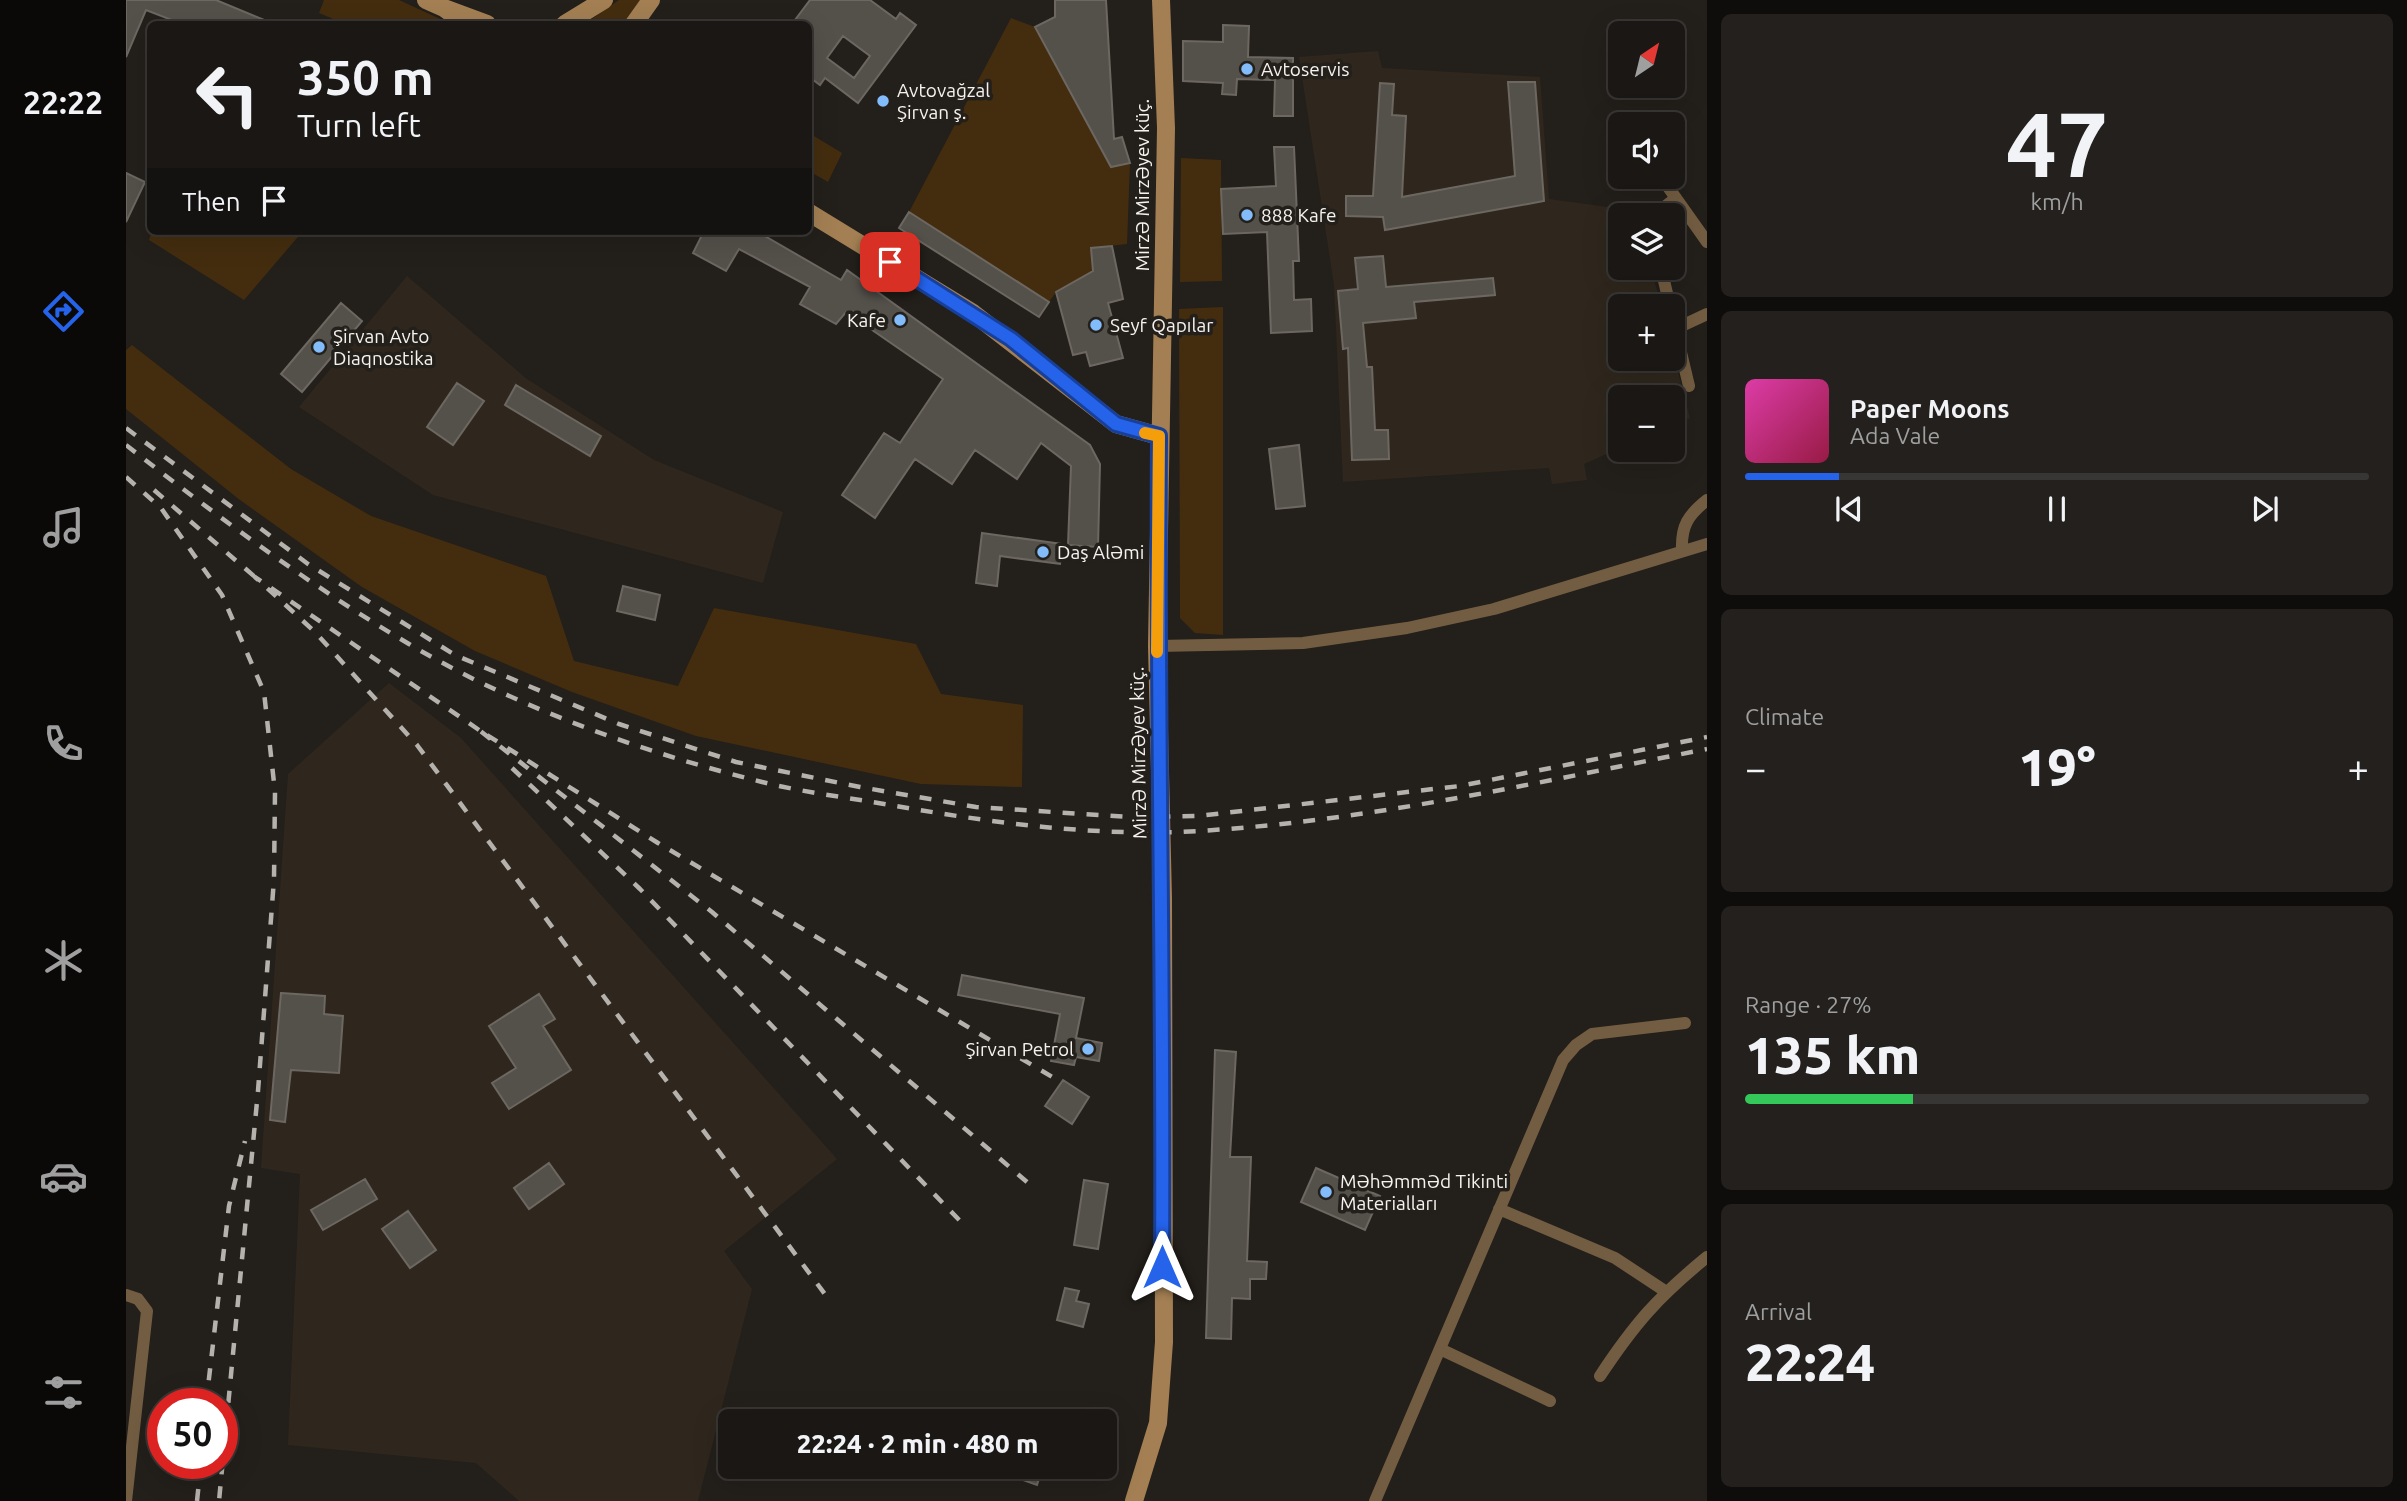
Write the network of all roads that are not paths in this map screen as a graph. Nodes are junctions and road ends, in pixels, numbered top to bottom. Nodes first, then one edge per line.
1 (426, 0) edge
2 (604, 0) edge
3 (651, 0) edge
4 (1161, 0) edge
5 (445, 4) edge
6 (463, 21) edge
7 (482, 21) edge
8 (570, 21) edge
9 (636, 21) edge
10 (1670, 189) edge
11 (1676, 198) junction
12 (1670, 203) edge
13 (812, 214) edge
14 (1707, 242) edge
15 (1707, 314) edge
16 (1685, 321) edge
17 (1685, 369) edge
18 (1689, 386) dead end
19 (1159, 436) junction
20 (1707, 500) edge
21 (1707, 544) edge
22 (1682, 550) junction
23 (1157, 646) junction
24 (1685, 1023) dead end
25 (1499, 1209) junction
26 (1707, 1257) edge
27 (1665, 1291) junction
28 (126, 1295) edge
29 (1440, 1349) junction
30 (1600, 1376) dead end
31 (1550, 1401) dead end
32 (126, 1501) edge
33 (1134, 1501) edge
34 (1375, 1501) edge

1 - 5 main road
2 - 8 main road
3 - 9 main road
4 - 19 main road, Mirzə Mirzəyev küç.
5 - 6 main road
5 - 7 main road
10 - 11 street
11 - 12 street
11 - 14 street
13 - 19 main road
15 - 16 street
17 - 18 street
19 - 23 main road, Mirzə Mirzəyev küç.
20 - 22 street
21 - 22 street
22 - 23 street
23 - 33 main road, Mirzə Mirzəyev küç.
24 - 25 street
25 - 27 street
25 - 29 street
26 - 27 street
27 - 30 street
28 - 32 street
29 - 31 street
29 - 34 street

